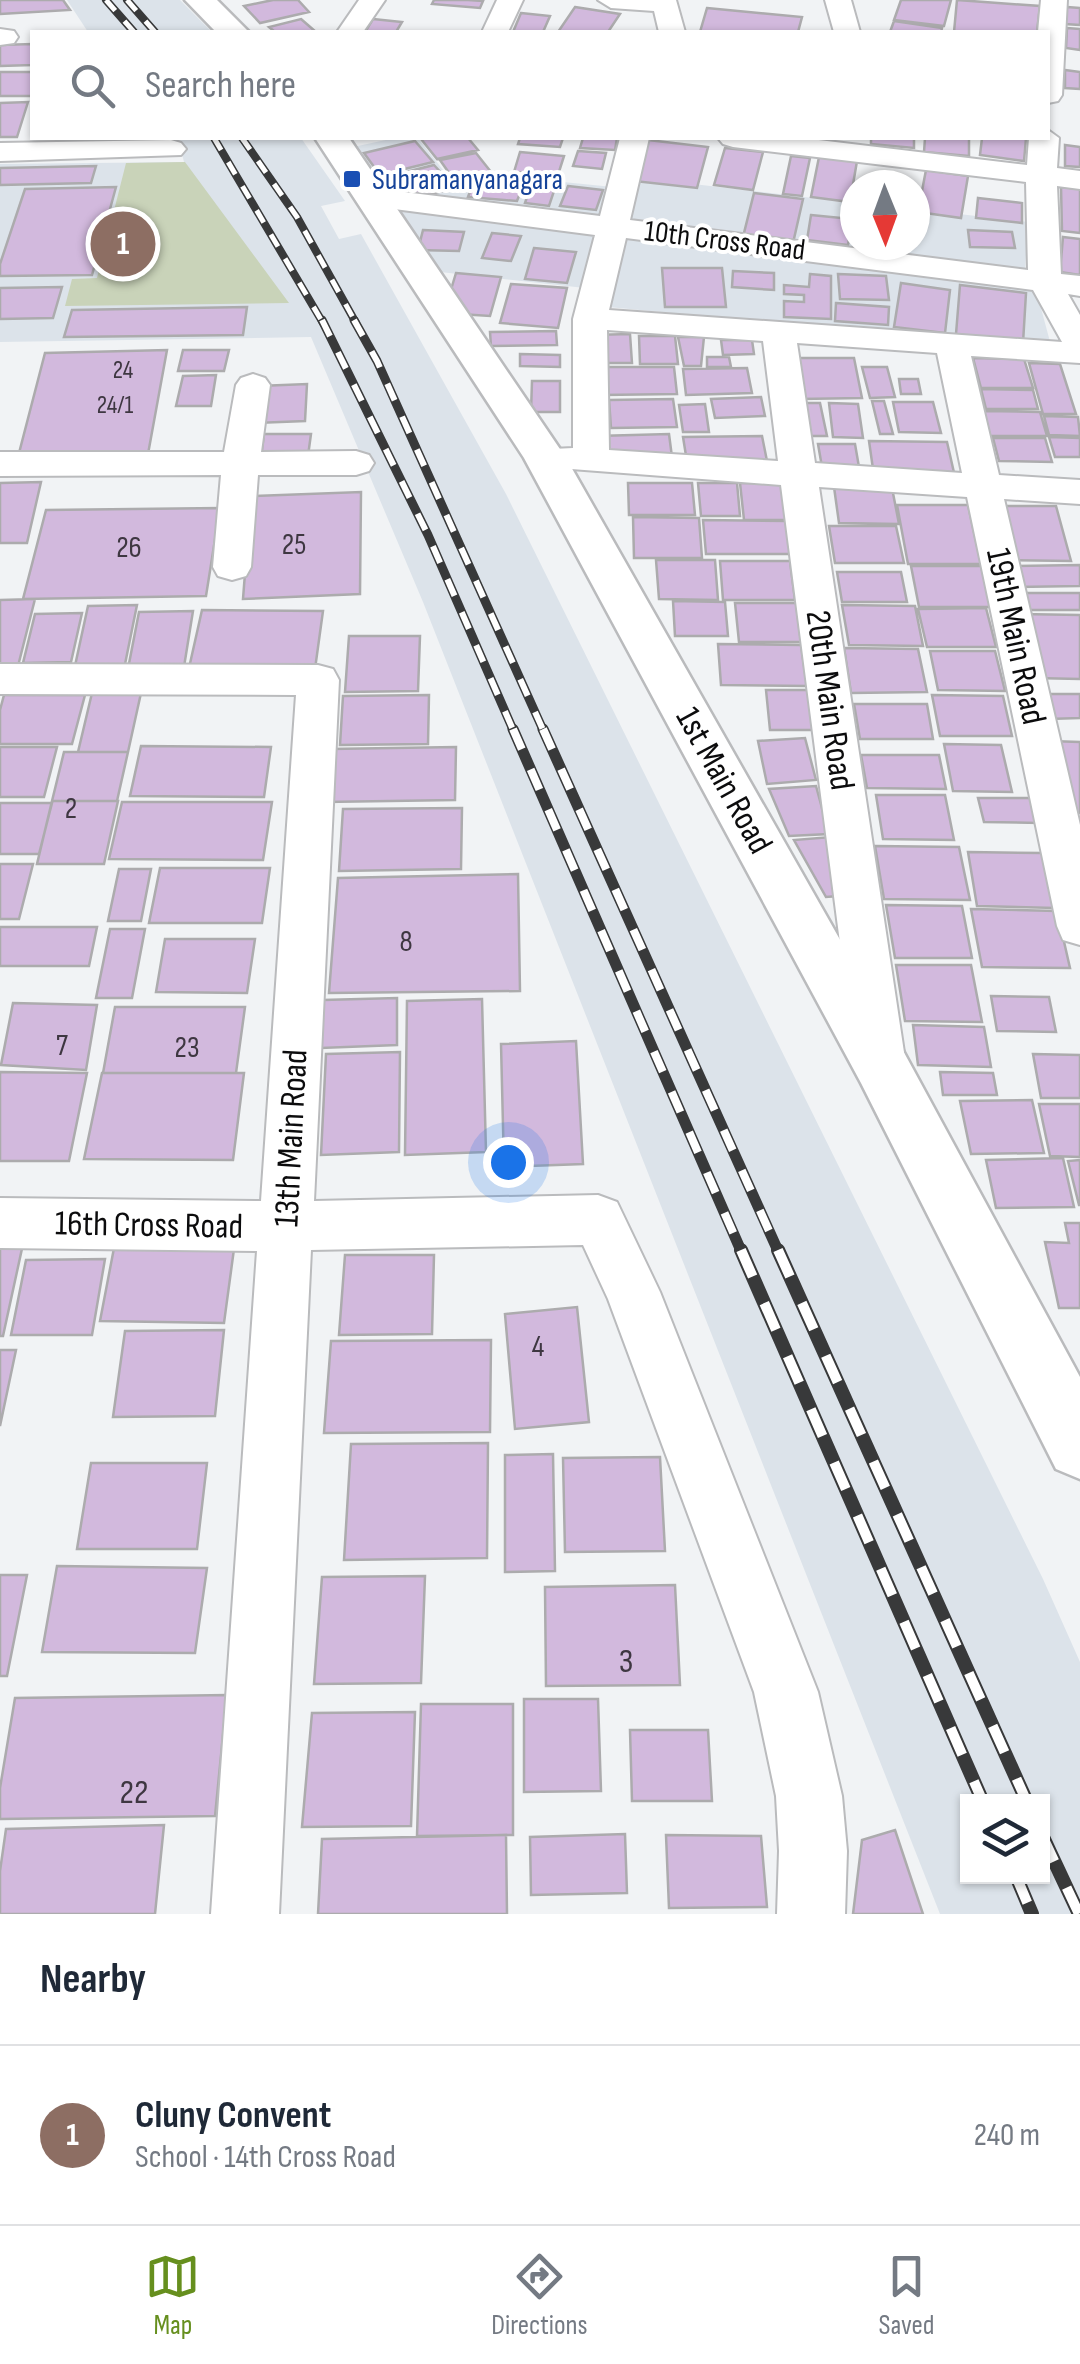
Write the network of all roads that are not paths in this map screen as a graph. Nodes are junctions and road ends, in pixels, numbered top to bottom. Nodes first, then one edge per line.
1 (200, 0) edge
2 (372, 0) edge
3 (510, 0) edge
4 (611, 0) edge
5 (838, 0) edge
6 (1054, 0) edge
7 (641, 2) junction
8 (232, 30) edge
9 (351, 30) edge
10 (496, 30) edge
11 (621, 30) edge
12 (672, 30) edge
13 (846, 30) edge
14 (1050, 55) edge
15 (333, 140) edge
16 (634, 140) edge
17 (749, 140) edge
18 (1044, 140) edge
19 (171, 149) dead end
20 (0, 152) edge
21 (1041, 176) junction
22 (1080, 180) edge
23 (370, 197) junction
24 (612, 226) junction
25 (1046, 282) junction
26 (1080, 286) edge
27 (590, 320) junction
28 (779, 334) junction
29 (1080, 344) edge
30 (952, 346) junction
31 (1080, 352) edge
32 (253, 385) dead end
33 (568, 460) junction
34 (0, 464) edge
35 (356, 464) dead end
36 (254, 466) junction
37 (800, 474) junction
38 (985, 485) junction
39 (1080, 492) edge
40 (232, 567) dead end
41 (0, 680) edge
42 (1080, 926) edge
43 (880, 1065) junction
44 (0, 1223) edge
45 (285, 1226) junction
46 (1080, 1445) edge
47 (245, 1914) edge
48 (810, 1914) edge

1 - 8 main road
2 - 9 street
3 - 10 street
4 - 7 street
5 - 13 street
6 - 14 street
7 - 11 street
7 - 12 street
15 - 23 main road, 1st Main Road
16 - 24 street
17 - 21 street
18 - 21 street
19 - 20 street
21 - 22 street
21 - 25 street
23 - 24 street, 10th Cross Road
23 - 33 main road, 1st Main Road
24 - 25 street, 10th Cross Road
24 - 27 street
25 - 26 street, 10th Cross Road
25 - 29 street
27 - 28 street
27 - 33 street
28 - 30 street
28 - 37 street, 20th Main Road
30 - 31 street
30 - 38 street, 19th Main Road
32 - 36 street
33 - 37 street
33 - 43 main road, 1st Main Road
34 - 36 street
35 - 36 street
36 - 40 street
37 - 38 street
37 - 43 street, 20th Main Road
38 - 39 street
38 - 42 street, 19th Main Road
41 - 45 street, 13th Main Road
43 - 46 main road, 1st Main Road
44 - 45 street, 16th Cross Road
45 - 47 street, 13th Main Road
45 - 48 street, 16th Cross Road

